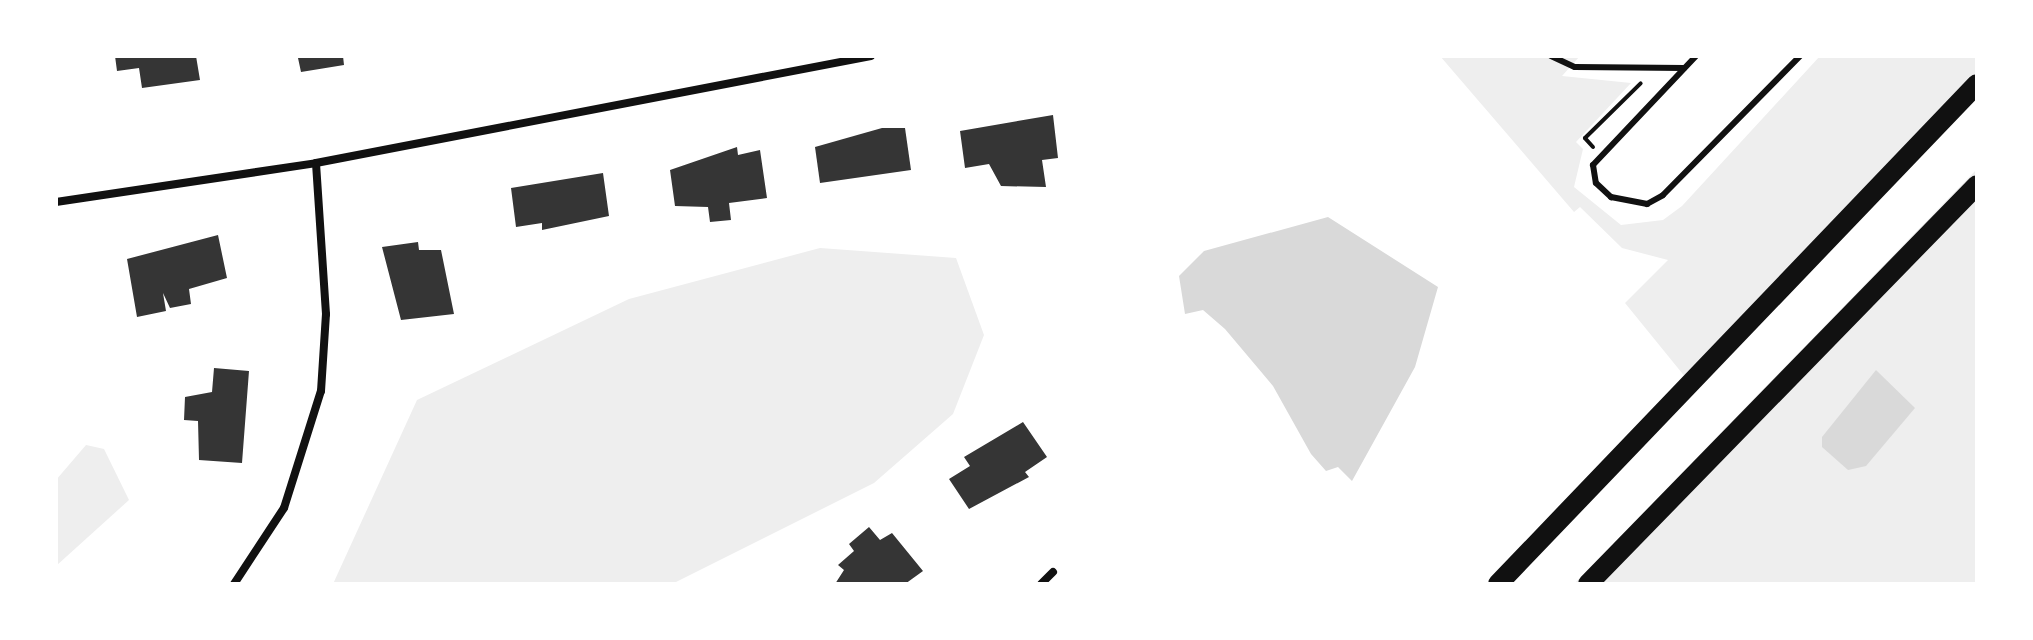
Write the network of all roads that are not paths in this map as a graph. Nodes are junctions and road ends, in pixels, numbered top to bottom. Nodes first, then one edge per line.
1 (871, 56) edge
2 (1551, 56) edge
3 (1696, 56) edge
4 (1800, 56) edge
5 (1684, 68) junction
6 (1977, 84) edge
7 (316, 163) junction
8 (1977, 185) edge
9 (56, 202) edge
10 (1053, 572) dead end
11 (234, 584) edge
12 (1041, 584) edge
13 (1498, 584) edge
14 (1588, 584) edge

1 - 7 street
2 - 5 lane
3 - 5 lane
4 - 5 lane
6 - 13 main road
7 - 9 street
7 - 11 street
8 - 14 main road
10 - 12 street

